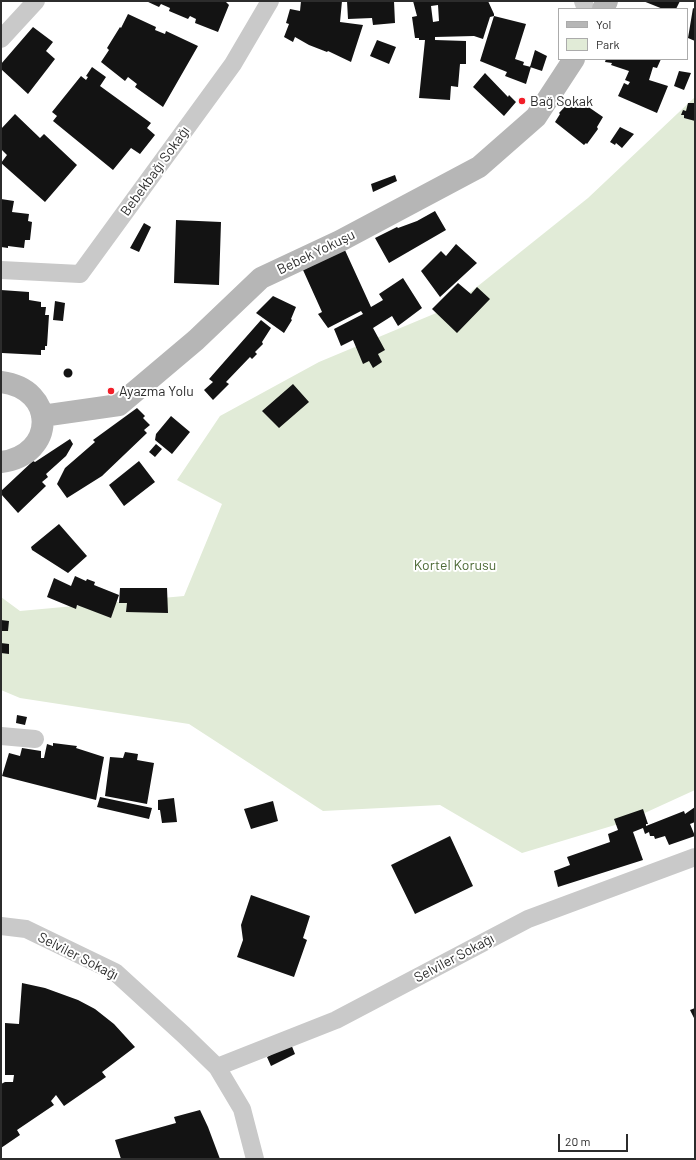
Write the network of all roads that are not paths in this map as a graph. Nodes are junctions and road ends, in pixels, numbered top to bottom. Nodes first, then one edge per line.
1 (36, 1) edge
2 (270, 1) edge
3 (1, 39) edge
4 (573, 60) edge
5 (1, 270) edge
6 (1, 382) edge
7 (42, 416) junction
8 (1, 462) edge
9 (1, 736) edge
10 (35, 739) dead end
11 (695, 857) edge
12 (1, 926) edge
13 (217, 1067) junction
14 (255, 1159) edge

1 - 3 street
2 - 5 street, Bebekbağı Sokağı
4 - 7 street, Bebek Yokuşu
6 - 7 street
7 - 8 street
9 - 10 street
11 - 13 street, Selviler Sokağı
12 - 13 street, Selviler Sokağı
13 - 14 street, Selviler Sokağı

